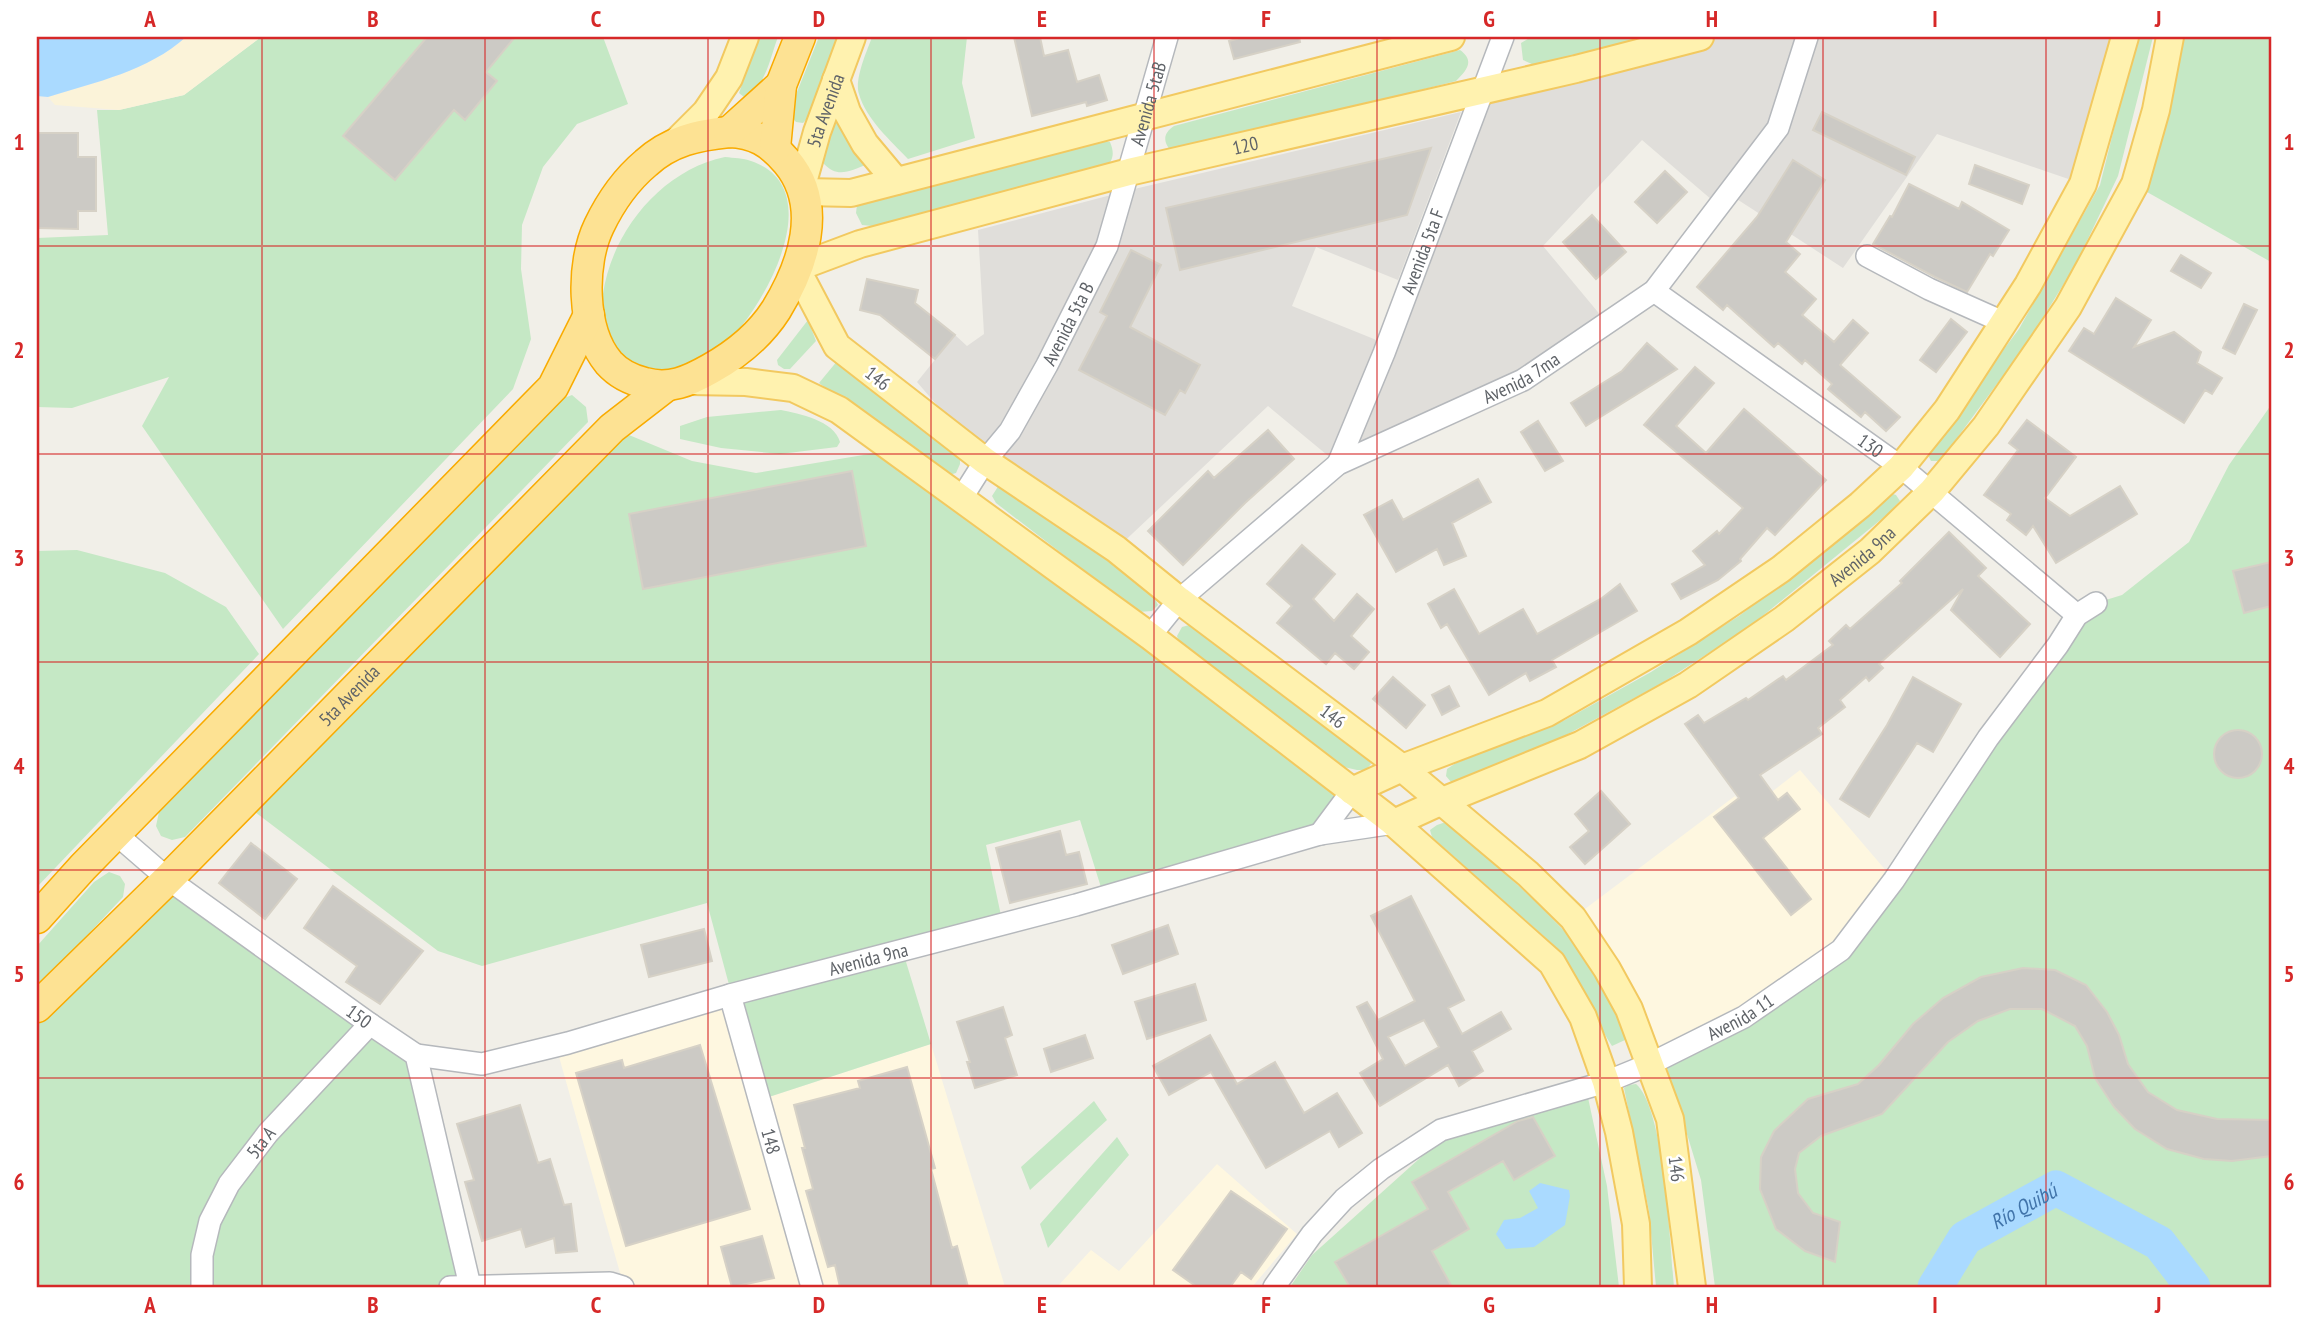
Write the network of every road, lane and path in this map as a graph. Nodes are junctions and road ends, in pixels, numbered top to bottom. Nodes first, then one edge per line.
1 (745, 37) edge
2 (800, 37) edge
3 (852, 37) edge
4 (1167, 37) edge
5 (1451, 37) edge
6 (1503, 37) edge
7 (1700, 37) edge
8 (1807, 37) edge
9 (2125, 37) edge
10 (2170, 37) edge
11 (836, 80) junction
12 (781, 85) junction
13 (1480, 91) junction
14 (1144, 117) junction
15 (729, 132) junction
16 (675, 143) junction
17 (775, 148) junction
18 (1129, 172) junction
19 (896, 181) junction
20 (803, 189) junction
21 (1867, 256) dead end
22 (796, 268) junction
23 (1654, 291) junction
24 (589, 314) junction
25 (2003, 321) junction
26 (678, 384) junction
27 (985, 461) junction
28 (1338, 464) junction
29 (1901, 467) junction
30 (1932, 491) junction
31 (961, 499) junction
32 (1179, 600) junction
33 (2096, 603) dead end
34 (2077, 615) junction
35 (1150, 636) junction
36 (1402, 768) junction
37 (1352, 791) junction
38 (1440, 802) junction
39 (1394, 823) junction
40 (116, 834) junction
41 (1320, 834) junction
42 (168, 879) junction
43 (37, 918) edge
44 (730, 995) junction
45 (37, 1007) edge
46 (370, 1024) junction
47 (416, 1055) junction
48 (1650, 1064) junction
49 (1606, 1082) junction
50 (202, 1287) edge
51 (460, 1287) edge
52 (623, 1287) edge
53 (812, 1287) edge
54 (1274, 1287) edge
55 (1638, 1287) edge
56 (1692, 1287) edge

1 - 16 main road
2 - 12 highway, 5ta Avenida
3 - 11 main road, 5ta Avenida
4 - 14 street, Avenida 5taB
5 - 14 main road
6 - 13 street, Avenida 5ta F
7 - 13 main road, 120
8 - 23 street, Avenida 7ma
9 - 25 main road, Avenida 9na
10 - 30 main road, Avenida 9na
11 - 19 main road
11 - 20 main road, 5ta Avenida
12 - 15 highway, 5ta Avenida
12 - 17 highway, 5ta Avenida
13 - 18 main road, 120
13 - 28 street, Avenida 5ta F
14 - 18 street, Avenida 5taB
14 - 19 main road
15 - 16 highway
15 - 17 highway
16 - 24 highway
17 - 20 highway
18 - 22 main road, 120
18 - 27 street, Avenida 5ta B
19 - 20 main road
20 - 22 highway
21 - 25 street
22 - 26 highway
22 - 27 main road, 146
23 - 28 street, Avenida 7ma
23 - 29 street, 130
24 - 26 highway
24 - 40 highway
25 - 29 main road, Avenida 9na
26 - 31 main road
26 - 42 highway, 5ta Avenida
27 - 31 street, Avenida 5ta B
27 - 32 main road, 146
28 - 32 street, Avenida 7ma
29 - 30 street, 130
29 - 36 main road, Avenida 9na
30 - 34 street, 130
30 - 38 main road, Avenida 9na
31 - 35 main road
32 - 35 street, Avenida 7ma
32 - 36 main road, 146
33 - 34 street, Avenida 11
34 - 48 street, Avenida 11
35 - 37 main road
36 - 37 main road, Avenida 9na
36 - 38 main road, 146
37 - 39 main road
37 - 41 street, Avenida 9na
38 - 39 main road, Avenida 9na
38 - 48 main road, 146
39 - 41 street, Avenida 9na
39 - 49 main road
40 - 42 street, 150
40 - 43 highway
41 - 44 street, Avenida 9na
42 - 45 highway, 5ta Avenida
42 - 46 street, 150
44 - 47 street, Avenida 9na
44 - 53 street, 148
46 - 47 street, 150
46 - 50 street, 5ta A
47 - 51 street
48 - 49 street, Avenida 11
48 - 56 main road, 146
49 - 54 street, Avenida 11
49 - 55 main road
51 - 52 street

